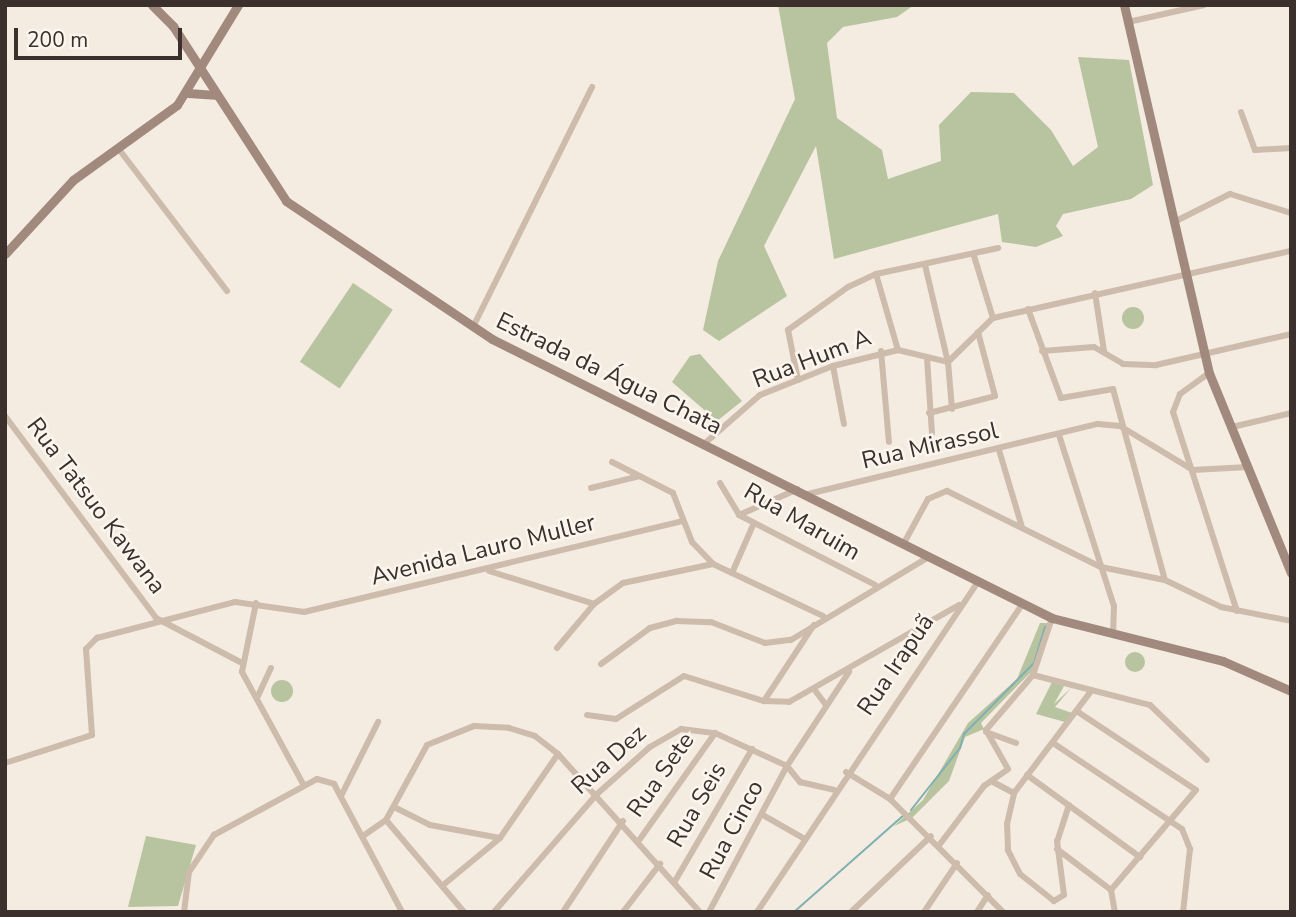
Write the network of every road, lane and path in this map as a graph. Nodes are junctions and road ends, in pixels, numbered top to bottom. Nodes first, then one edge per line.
1 (146, 5) edge
2 (238, 5) edge
3 (1124, 5) edge
4 (1204, 5) edge
5 (153, 6) edge
6 (1128, 22) junction
7 (211, 47) junction
8 (188, 50) junction
9 (200, 70) junction
10 (592, 88) dead end
11 (188, 93) junction
12 (216, 96) junction
13 (1241, 112) dead end
14 (118, 148) junction
15 (1291, 148) edge
16 (1291, 213) edge
17 (1172, 223) junction
18 (998, 248) dead end
19 (1291, 251) edge
20 (5, 254) edge
21 (974, 256) junction
22 (925, 265) junction
23 (876, 274) junction
24 (1185, 276) junction
25 (227, 291) dead end
26 (1095, 293) junction
27 (1028, 309) junction
28 (993, 318) junction
29 (473, 327) junction
30 (978, 332) junction
31 (1291, 334) edge
32 (898, 350) junction
33 (881, 351) junction
34 (1042, 351) junction
35 (1104, 351) junction
36 (1204, 354) junction
37 (927, 358) junction
38 (948, 362) junction
39 (833, 366) junction
40 (1209, 373) junction
41 (798, 380) junction
42 (952, 409) junction
43 (929, 413) junction
44 (1291, 413) edge
45 (5, 416) edge
46 (844, 424) dead end
47 (1121, 426) junction
48 (1232, 427) junction
49 (932, 433) dead end
50 (1059, 435) junction
51 (889, 442) dead end
52 (704, 444) junction
53 (999, 450) junction
54 (612, 462) dead end
55 (1248, 467) junction
56 (1194, 470) junction
57 (640, 476) junction
58 (720, 484) dead end
59 (591, 488) dead end
60 (804, 491) junction
61 (739, 515) junction
62 (682, 521) junction
63 (754, 523) junction
64 (1023, 527) junction
65 (904, 543) junction
66 (1288, 555) edge
67 (930, 556) junction
68 (713, 564) junction
69 (1101, 566) junction
70 (488, 571) junction
71 (732, 573) junction
72 (1291, 573) edge
73 (979, 580) junction
74 (1165, 580) junction
75 (875, 585) junction
76 (256, 603) junction
77 (594, 604) junction
78 (960, 605) junction
79 (1023, 605) junction
80 (1237, 611) junction
81 (823, 615) junction
82 (156, 618) junction
83 (931, 618) junction
84 (1052, 618) junction
85 (1291, 621) edge
86 (815, 623) junction
87 (1113, 631) junction
88 (943, 632) junction
89 (791, 640) junction
90 (557, 648) dead end
91 (800, 649) junction
92 (240, 662) junction
93 (601, 664) dead end
94 (271, 668) dead end
95 (851, 669) junction
96 (1033, 675) junction
97 (814, 689) junction
98 (1092, 690) junction
99 (1291, 691) edge
100 (257, 698) junction
101 (764, 701) junction
102 (826, 705) junction
103 (1078, 712) junction
104 (587, 715) dead end
105 (378, 722) dead end
106 (986, 732) junction
107 (715, 733) junction
108 (1016, 743) dead end
109 (1053, 743) junction
110 (752, 749) junction
111 (558, 754) junction
112 (1207, 760) dead end
113 (5, 763) edge
114 (787, 766) junction
115 (846, 772) junction
116 (1027, 775) junction
117 (993, 782) junction
118 (303, 784) junction
119 (834, 790) junction
120 (1014, 793) junction
121 (597, 794) junction
122 (341, 796) junction
123 (890, 799) junction
124 (1069, 805) junction
125 (394, 807) junction
126 (763, 815) junction
127 (386, 820) junction
128 (623, 821) junction
129 (1171, 821) junction
130 (363, 836) junction
131 (931, 836) junction
132 (500, 838) junction
133 (803, 838) junction
134 (639, 839) junction
135 (940, 844) junction
136 (1057, 849) junction
137 (1140, 858) junction
138 (957, 863) junction
139 (660, 864) junction
140 (675, 881) junction
141 (442, 886) junction
142 (1111, 890) junction
143 (988, 895) junction
144 (629, 905) junction
145 (856, 910) edge
146 (184, 912) edge
147 (402, 912) edge
148 (464, 912) edge
149 (494, 912) edge
150 (563, 912) edge
151 (623, 912) edge
152 (634, 912) edge
153 (700, 912) edge
154 (709, 912) edge
155 (757, 912) edge
156 (924, 912) edge
157 (977, 912) edge
158 (1003, 912) edge
159 (1115, 912) edge
160 (1183, 912) edge

1 - 5 street
2 - 7 street
3 - 6 street
4 - 6 street
5 - 8 street, Estrada da Água Chata
6 - 17 street
7 - 8 street
7 - 9 street
8 - 9 street, Estrada da Água Chata
9 - 11 street
9 - 12 street, Estrada da Água Chata
10 - 29 street
11 - 12 street
11 - 14 street
12 - 29 street, Estrada da Água Chata
13 - 15 street
14 - 20 street
14 - 25 street
16 - 17 street
17 - 24 street
18 - 21 street
19 - 24 street
21 - 22 street
21 - 28 street
22 - 23 street
22 - 38 street
23 - 32 street
23 - 41 street
24 - 26 street
24 - 36 street
26 - 27 street
26 - 35 street
27 - 28 street
27 - 34 street
28 - 30 street
29 - 52 street, Estrada da Água Chata
30 - 38 street
30 - 42 street
31 - 36 street
32 - 33 street, Rua Hum A
32 - 37 street, Rua Hum A
33 - 39 street, Rua Hum A
33 - 51 street
34 - 35 street
34 - 47 street
35 - 36 street
36 - 40 street
37 - 38 street, Rua Hum A
37 - 43 street
38 - 42 street
39 - 41 street, Rua Hum A
39 - 46 street
40 - 48 street
40 - 56 street
41 - 52 street, Rua Hum A
42 - 43 street
43 - 49 street
44 - 48 street
45 - 82 street, Rua Tatsuo Kawana
47 - 50 street, Rua Mirassol
47 - 56 street
47 - 74 street
48 - 55 street
50 - 53 street, Rua Mirassol
50 - 69 street
52 - 60 street, Estrada da Água Chata
53 - 60 street, Rua Mirassol
53 - 64 street
54 - 57 street
55 - 56 street
55 - 66 street
56 - 80 street
57 - 59 street
57 - 62 street
58 - 61 street, Rua Maruim
60 - 61 street, Rua Mirassol
60 - 65 street, Estrada da Água Chata
61 - 63 street, Rua Maruim
62 - 68 street
62 - 70 street, Avenida Lauro Muller
63 - 71 street
63 - 75 street, Rua Maruim
64 - 65 street
64 - 69 street
65 - 67 street, Estrada da Água Chata
66 - 72 street
67 - 73 street, Estrada da Água Chata
67 - 75 street
68 - 71 street
68 - 77 street
69 - 74 street
69 - 87 street
70 - 76 street, Avenida Lauro Muller
70 - 77 street
71 - 81 street
73 - 78 street, Rua Irapuã
73 - 79 street, Estrada da Água Chata
74 - 80 street
75 - 81 street
76 - 82 street
76 - 92 street
77 - 90 street
78 - 83 street
78 - 88 street, Rua Irapuã
79 - 84 street, Estrada da Água Chata
79 - 123 street
80 - 85 street
81 - 86 street
82 - 92 street
82 - 113 street
83 - 88 street
83 - 95 street
84 - 87 street, Estrada da Água Chata
84 - 96 street
86 - 89 street
86 - 91 street
87 - 99 street, Estrada da Água Chata
88 - 115 street, Rua Irapuã
89 - 91 street
89 - 93 street
91 - 101 street
92 - 100 street
94 - 100 street
95 - 97 street
95 - 102 street, Rua Cinco
96 - 98 street
96 - 106 street
97 - 101 street
97 - 102 street
98 - 103 street
98 - 112 street
100 - 118 street
101 - 104 street
102 - 114 street, Rua Cinco
103 - 109 street
103 - 129 street
105 - 122 street
106 - 108 street
106 - 117 street
107 - 110 street, Rua Dez
107 - 121 street, Rua Dez
107 - 134 street, Rua Sete
109 - 116 street
109 - 129 street
110 - 114 street, Rua Dez
110 - 140 street, Rua Seis
111 - 121 street
111 - 125 street
111 - 132 street
114 - 119 street, Rua Dez
114 - 126 street, Rua Cinco
115 - 119 street, Rua Irapuã
115 - 123 street
116 - 120 street
116 - 124 street
117 - 120 street
117 - 135 street
118 - 122 street
118 - 146 street
119 - 133 street, Rua Irapuã
120 - 136 street
121 - 128 street
121 - 149 street, Rua Dez
122 - 130 street
123 - 131 street
124 - 136 street
124 - 137 street
125 - 127 street
125 - 132 street
126 - 133 street
126 - 154 street, Rua Cinco
127 - 130 street
127 - 141 street
128 - 134 street
128 - 150 street
129 - 137 street
129 - 160 street
130 - 147 street
131 - 135 street
131 - 145 street
132 - 141 street
133 - 155 street, Rua Irapuã
134 - 139 street
135 - 138 street
136 - 142 street
137 - 142 street
138 - 143 street
138 - 156 street
139 - 140 street
139 - 144 street
140 - 153 street
141 - 148 street
142 - 159 street
143 - 157 street
143 - 158 street
144 - 151 street
144 - 152 street

